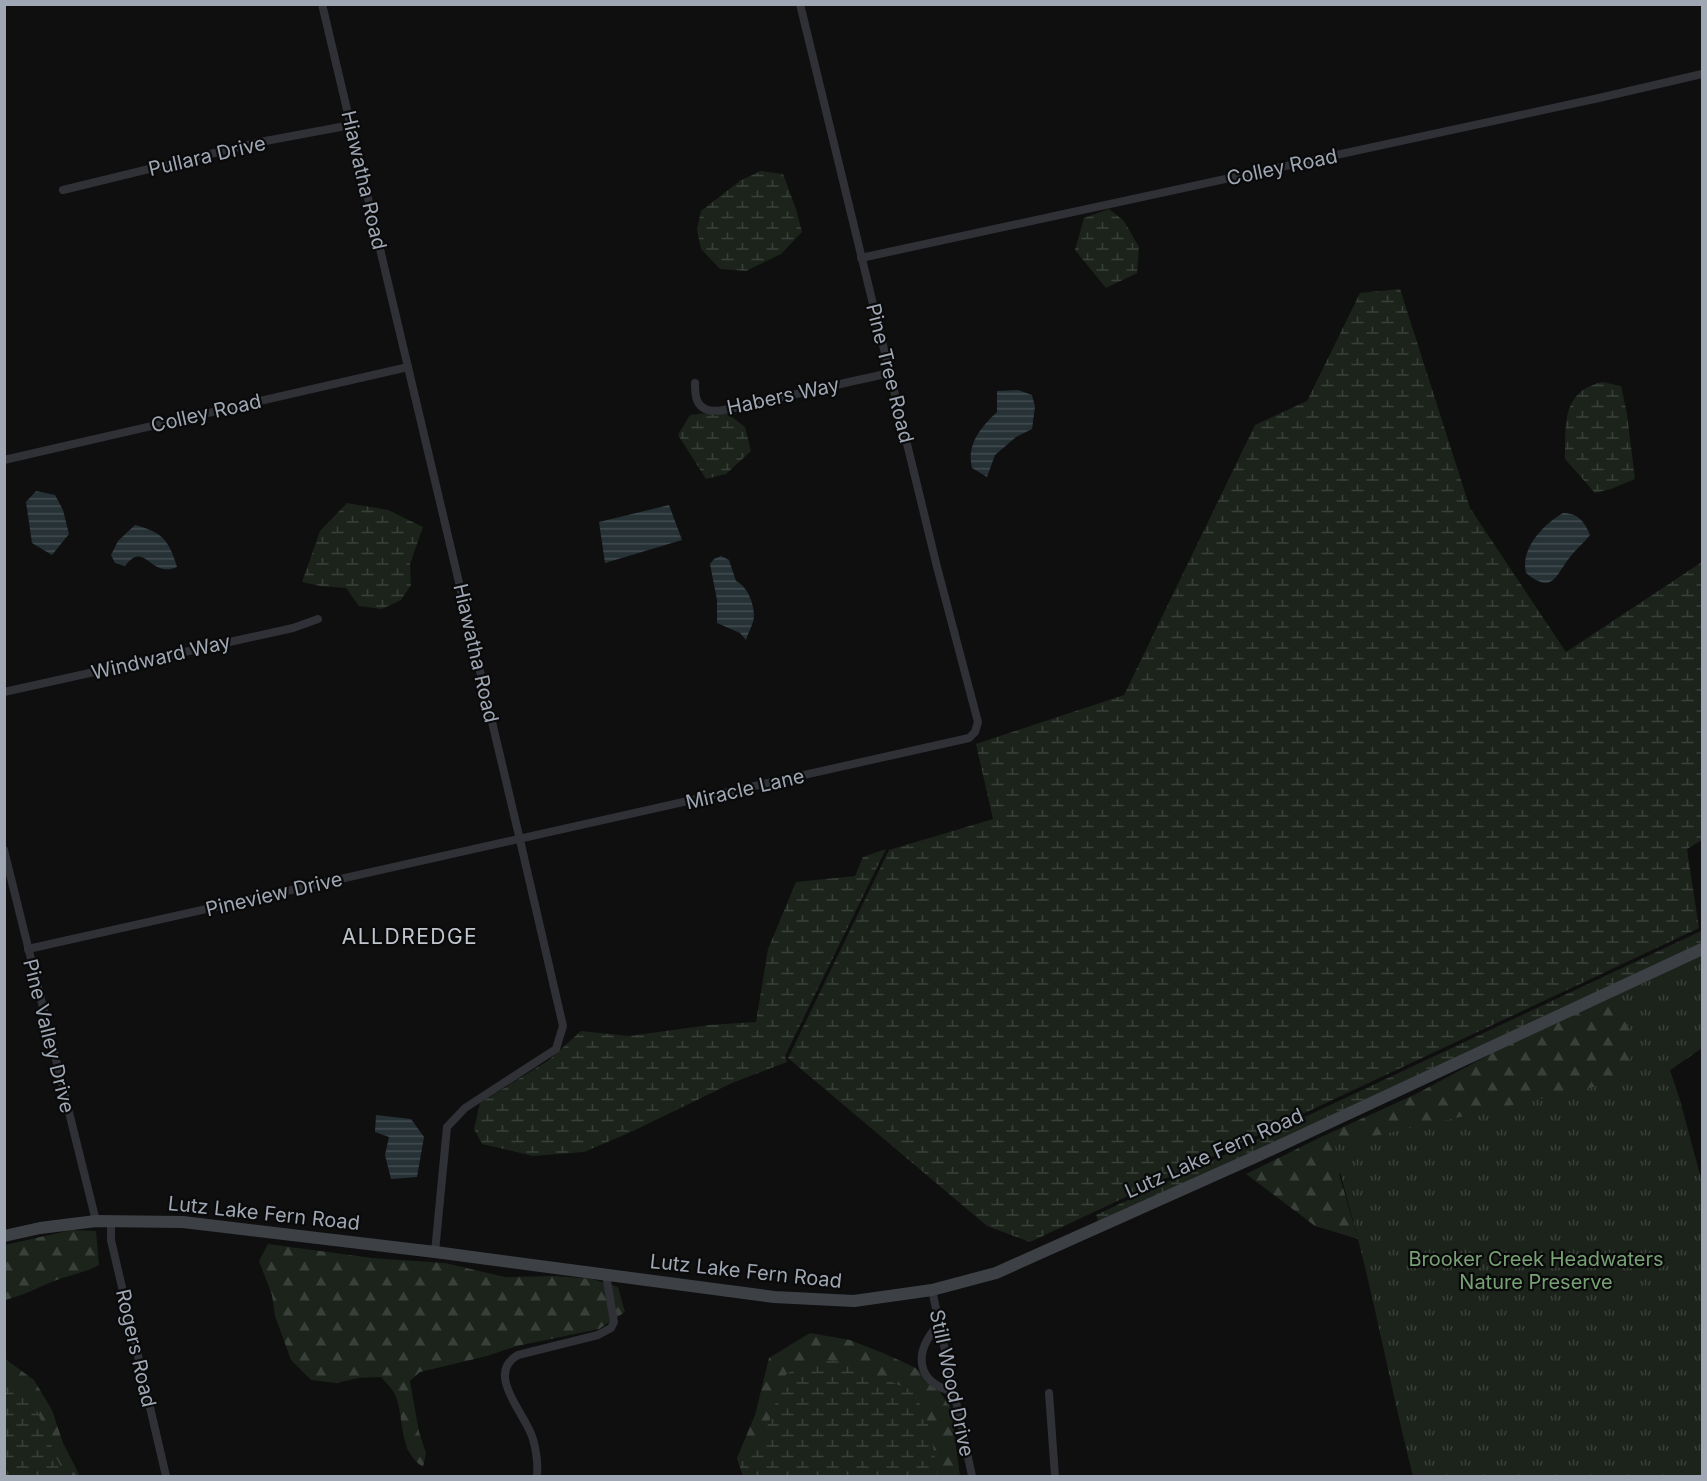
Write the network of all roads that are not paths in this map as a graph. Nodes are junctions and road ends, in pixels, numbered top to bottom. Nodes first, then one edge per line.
1 (322, 4) edge
2 (800, 4) edge
3 (1702, 74) edge
4 (351, 125) junction
5 (63, 190) dead end
6 (861, 258) junction
7 (408, 367) junction
8 (890, 373) junction
9 (695, 383) dead end
10 (4, 460) edge
11 (318, 619) dead end
12 (4, 692) edge
13 (969, 738) joint
14 (520, 840) junction
15 (4, 850) edge
16 (28, 949) junction
17 (1702, 949) edge
18 (111, 1220) junction
19 (96, 1221) junction
20 (4, 1236) edge
21 (435, 1252) junction
22 (606, 1275) junction
23 (932, 1290) junction
24 (939, 1324) junction
25 (953, 1392) junction
26 (1049, 1393) dead end
27 (166, 1476) edge
28 (537, 1476) edge
29 (972, 1476) edge
30 (1055, 1476) edge

1 - 4 street, Hiawatha Road
2 - 6 street, Pine Tree Road
3 - 6 street, Colley Road
4 - 5 street, Pullara Drive
4 - 7 street, Hiawatha Road
6 - 8 street, Pine Tree Road
7 - 10 street, Colley Road
7 - 14 street, Hiawatha Road
8 - 9 street, Habers Way
8 - 13 street, Pine Tree Road
11 - 12 street, Windward Way
13 - 14 street, Miracle Lane
14 - 16 street, Pineview Drive
14 - 21 street, Hiawatha Road
15 - 16 street, Pine Valley Drive
16 - 19 street, Pine Valley Drive
17 - 23 main road, Lutz Lake Fern Road
18 - 19 main road, Lutz Lake Fern Road
18 - 21 main road, Lutz Lake Fern Road
18 - 27 street, Rogers Road
19 - 20 main road, Lutz Lake Fern Road
21 - 22 main road, Lutz Lake Fern Road
22 - 23 main road, Lutz Lake Fern Road
22 - 28 street
23 - 24 street, Still Wood Drive
24 - 25 street, Still Wood Drive
24 - 25 street
25 - 29 street, Still Wood Drive
26 - 30 street

